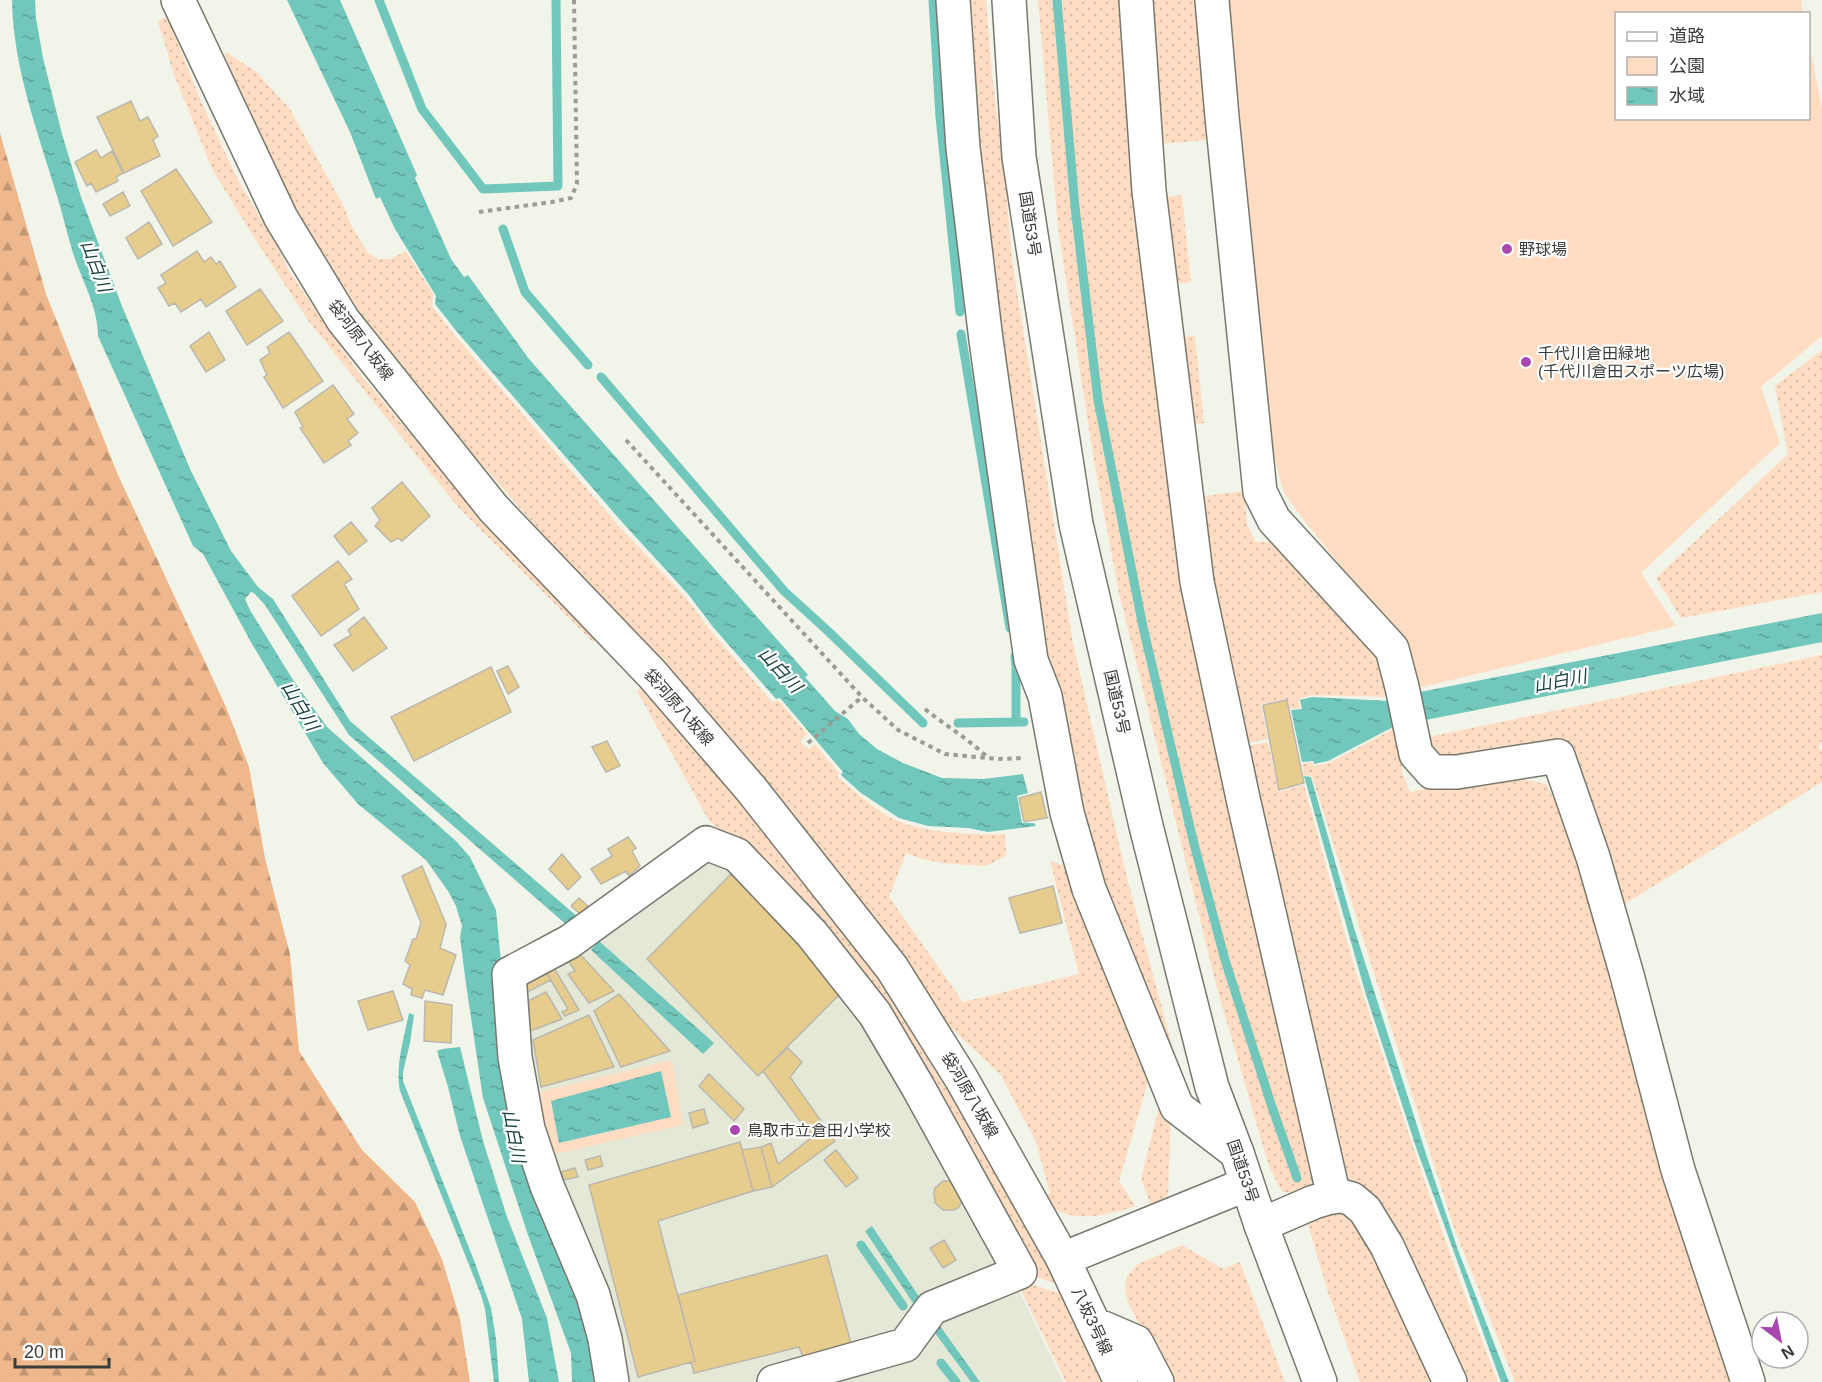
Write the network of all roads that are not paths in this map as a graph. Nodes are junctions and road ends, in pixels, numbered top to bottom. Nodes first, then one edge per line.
1 (178, 0) edge
2 (953, 0) edge
3 (1009, 0) edge
4 (1136, 0) edge
5 (1212, 0) edge
6 (1237, 1153) junction
7 (1247, 1184) junction
8 (1334, 1197) junction
9 (1261, 1225) junction
10 (1063, 1259) junction
11 (1094, 1324) junction
12 (612, 1382) edge
13 (774, 1382) edge
14 (1121, 1382) edge
15 (1157, 1382) edge
16 (1320, 1382) edge
17 (1450, 1382) edge
18 (1748, 1382) edge

1 - 10 main road, 袋河原八坂線
2 - 6 main road
3 - 6 main road, 国道53号
4 - 8 main road
5 - 18 main road
6 - 7 main road, 国道53号
7 - 9 main road, 国道53号
7 - 10 main road
8 - 9 main road
8 - 17 main road
9 - 16 main road, 国道53号
10 - 11 main road, 八坂3号線
11 - 14 main road, 八坂3号線
11 - 15 main road
12 - 13 main road

